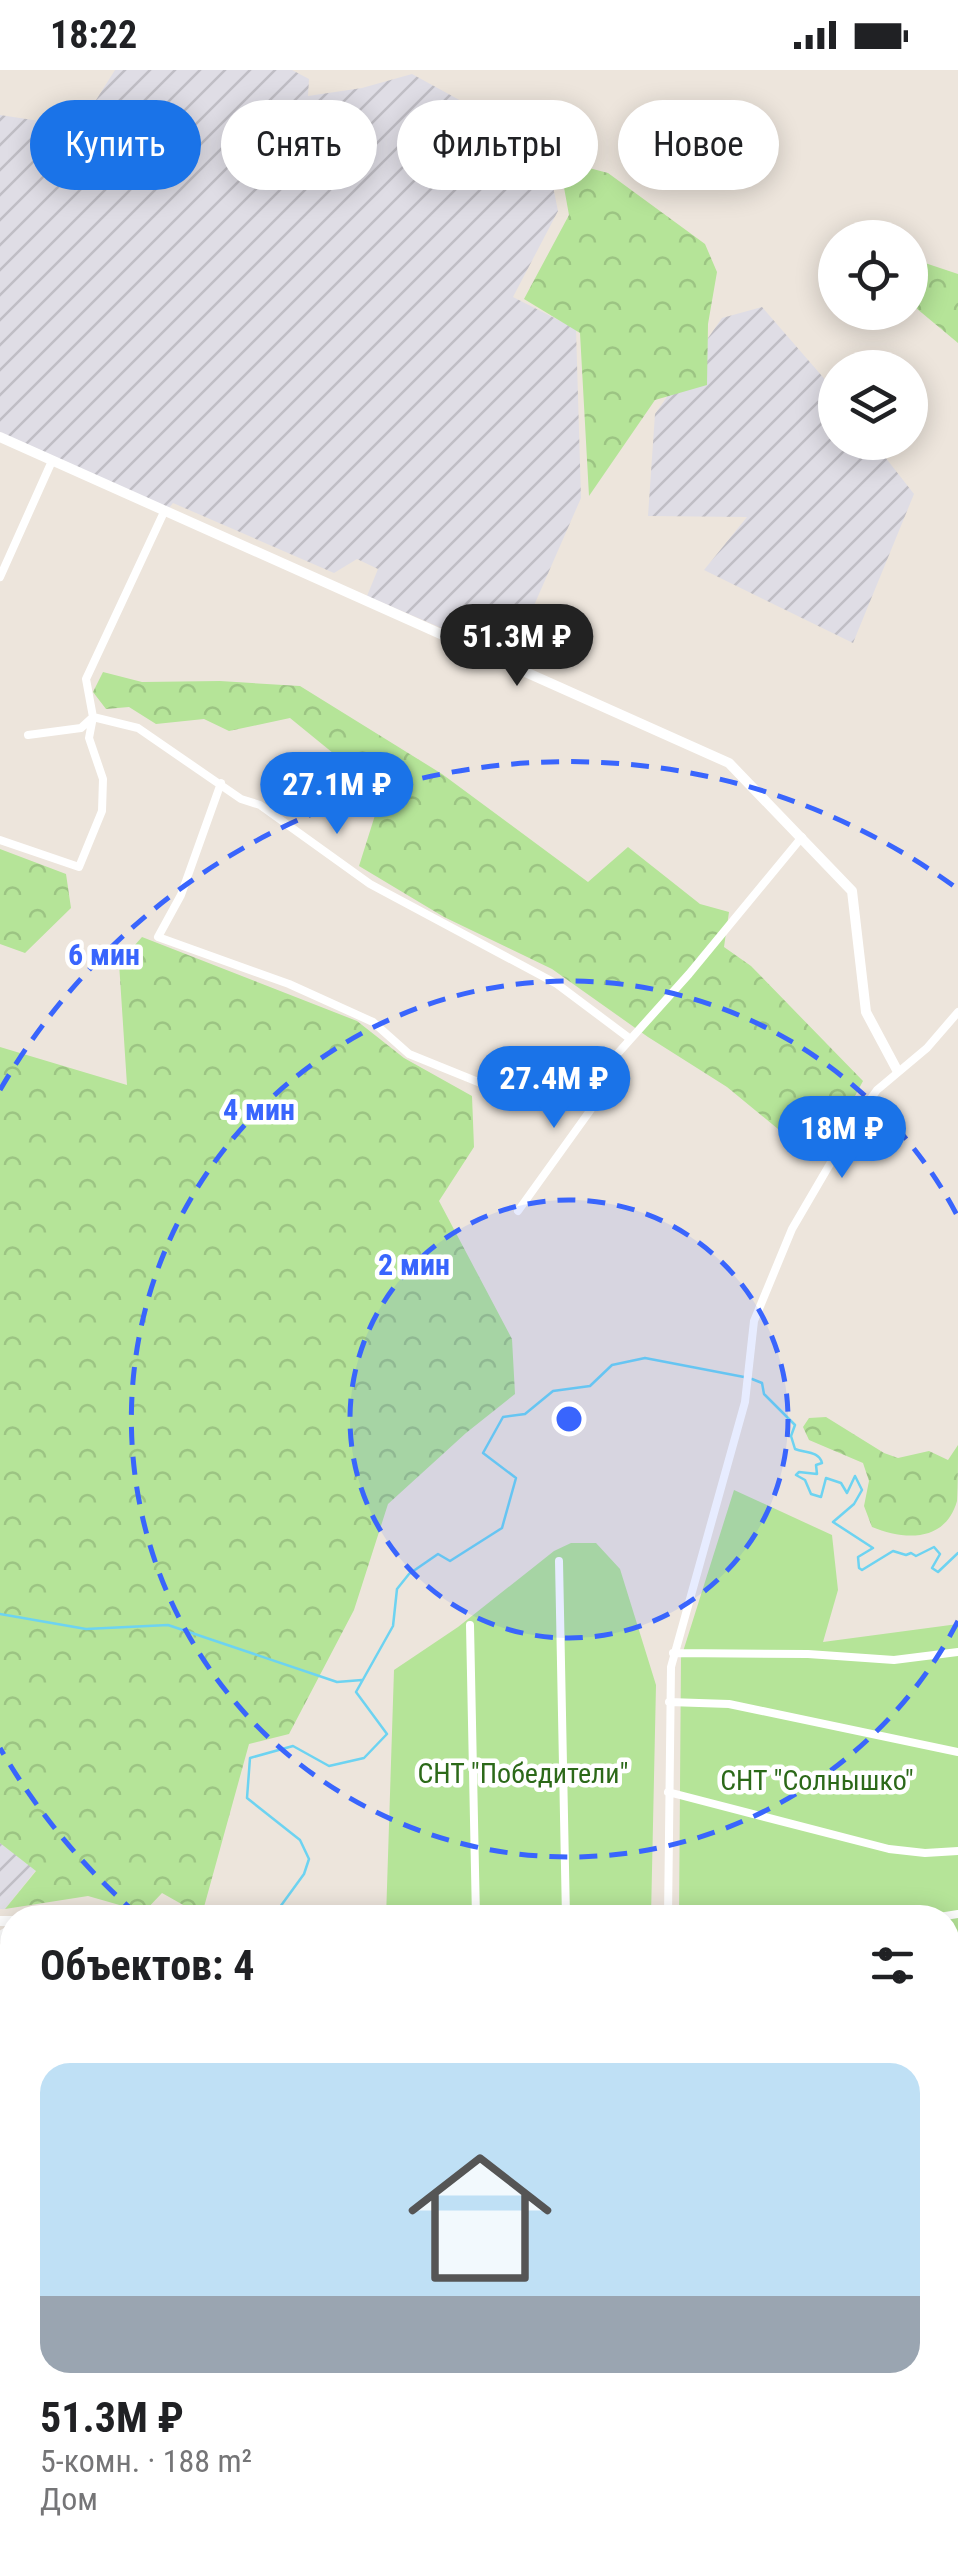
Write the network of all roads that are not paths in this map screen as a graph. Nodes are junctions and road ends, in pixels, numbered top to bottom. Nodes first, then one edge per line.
1 (0, 437) edge
2 (52, 461) junction
3 (164, 512) junction
4 (0, 577) edge
5 (93, 717) junction
6 (28, 735) dead end
7 (221, 784) junction
8 (802, 837) junction
9 (0, 840) edge
10 (958, 1012) edge
11 (629, 1038) junction
12 (610, 1062) junction
13 (897, 1070) junction
14 (518, 1211) dead end
15 (559, 1562) dead end
16 (470, 1625) dead end
17 (958, 1652) edge
18 (673, 1653) junction
19 (669, 1702) junction
20 (958, 1752) edge
21 (668, 1792) junction
22 (958, 1852) edge
23 (476, 1905) edge
24 (566, 1905) edge
25 (668, 1905) edge

1 - 2 street
2 - 3 street
2 - 4 street
3 - 5 street
3 - 8 street
5 - 6 street
5 - 7 street
5 - 9 street
7 - 11 street
7 - 12 street
8 - 11 street
8 - 13 street
10 - 13 street
11 - 12 street
12 - 14 street
13 - 18 street
15 - 24 street
16 - 23 street
17 - 18 street
18 - 19 street
19 - 20 street
19 - 21 street
21 - 22 street
21 - 25 street

